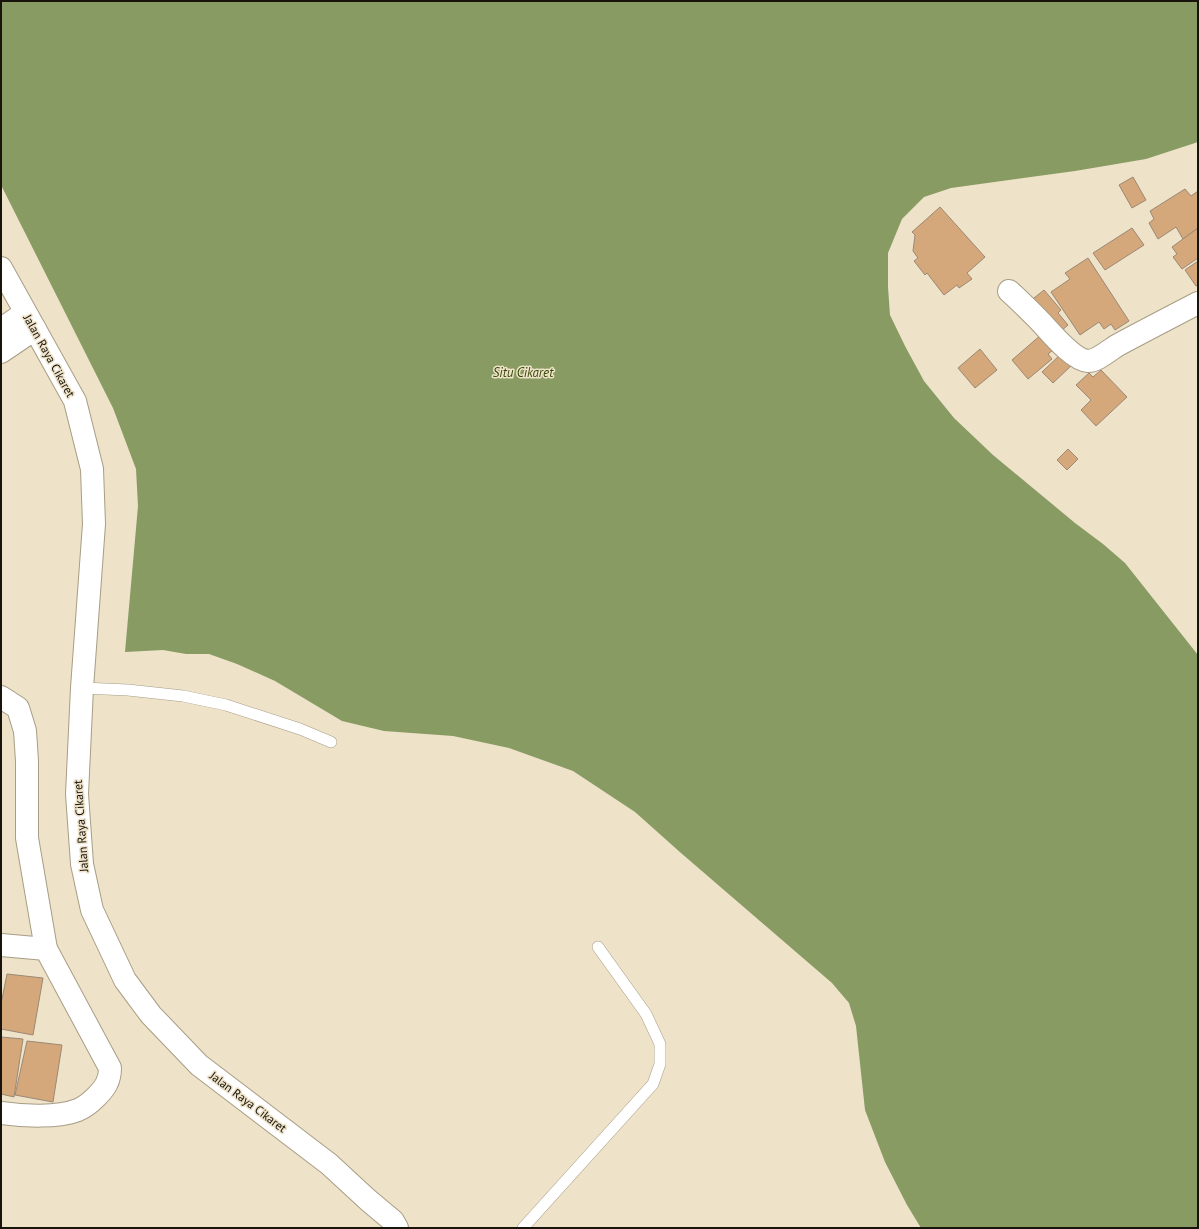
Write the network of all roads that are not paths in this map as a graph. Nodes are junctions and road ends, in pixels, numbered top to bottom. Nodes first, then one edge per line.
1 (1, 268) edge
2 (1009, 291) dead end
3 (7, 292) edge
4 (1198, 303) edge
5 (30, 321) junction
6 (1, 329) edge
7 (1, 352) edge
8 (82, 688) junction
9 (1, 698) edge
10 (331, 742) dead end
11 (1, 945) edge
12 (598, 947) dead end
13 (46, 949) junction
14 (1, 1113) edge
15 (397, 1228) edge
16 (523, 1228) edge

1 - 3 main road, Jalan Raya Cikaret
2 - 4 main road
3 - 5 main road, Jalan Raya Cikaret
5 - 6 main road
5 - 7 main road
5 - 8 main road, Jalan Raya Cikaret
8 - 10 lane
8 - 15 main road, Jalan Raya Cikaret
9 - 13 main road
11 - 13 main road
12 - 16 lane
13 - 14 main road

